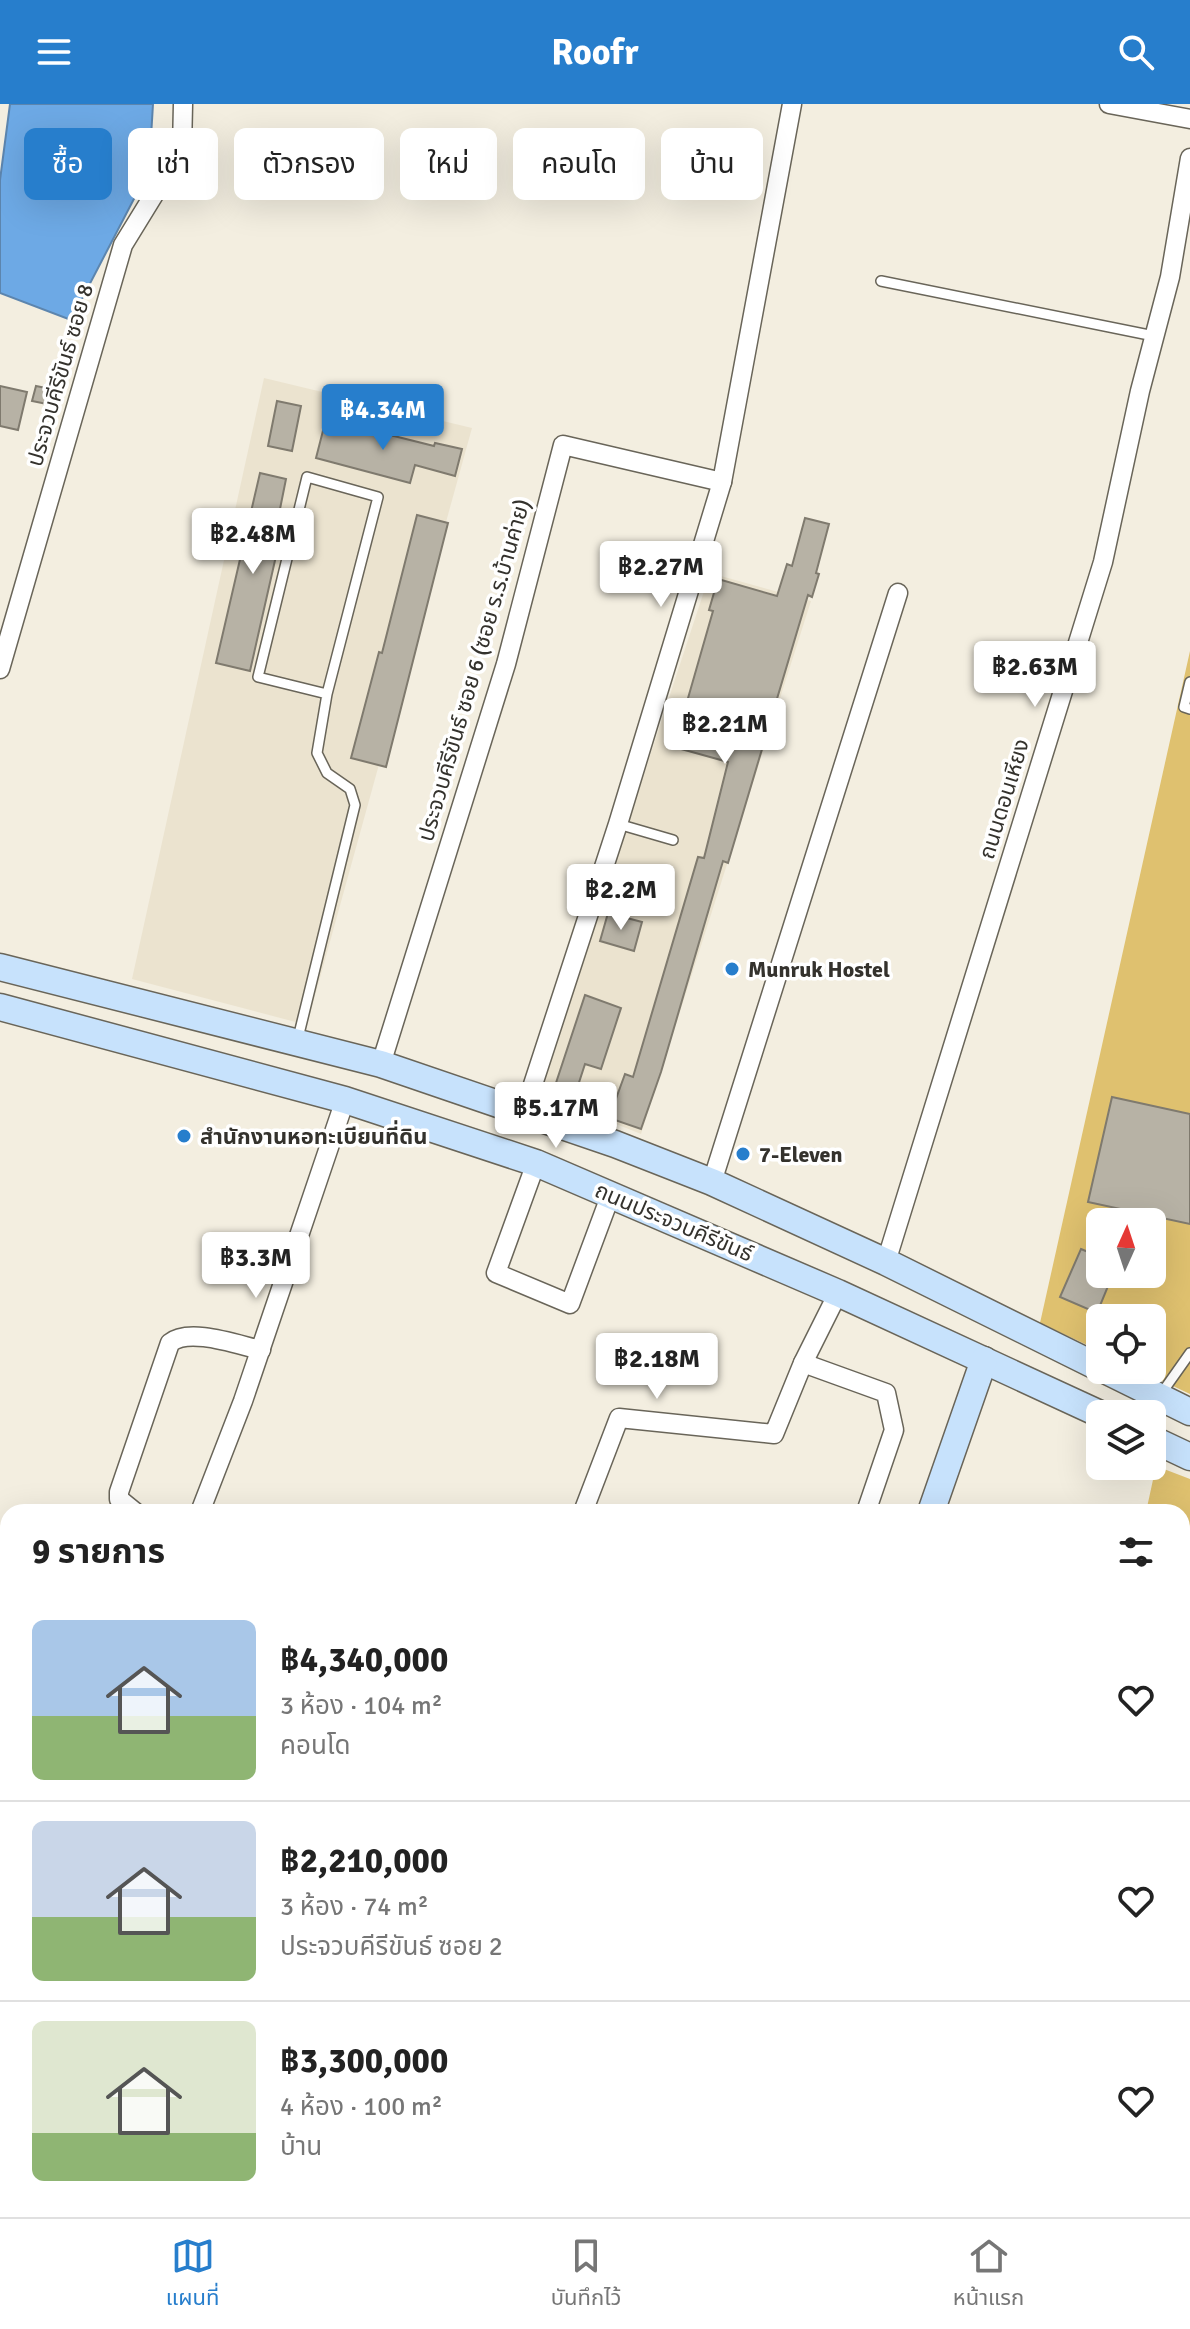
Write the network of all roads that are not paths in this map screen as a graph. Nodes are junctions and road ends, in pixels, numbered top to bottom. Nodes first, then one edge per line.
1 (183, 104) edge
2 (792, 104) edge
3 (1109, 104) edge
4 (1190, 119) edge
5 (1190, 161) edge
6 (881, 281) dead end
7 (1154, 336) junction
8 (722, 482) junction
9 (898, 593) dead end
10 (0, 669) edge
11 (1190, 682) edge
12 (327, 694) junction
13 (1190, 709) edge
14 (618, 824) junction
15 (673, 840) dead end
16 (0, 967) edge
17 (0, 1007) edge
18 (297, 1042) junction
19 (381, 1064) junction
20 (345, 1100) junction
21 (524, 1112) junction
22 (536, 1163) junction
23 (712, 1182) junction
24 (611, 1194) junction
25 (886, 1262) junction
26 (838, 1293) junction
27 (261, 1350) junction
28 (1190, 1353) edge
29 (984, 1360) junction
30 (1086, 1361) edge
31 (803, 1363) junction
32 (1133, 1384) edge
33 (1159, 1397) junction
34 (1086, 1407) edge
35 (1190, 1412) edge
36 (1166, 1446) edge
37 (1190, 1457) edge
38 (125, 1504) edge
39 (203, 1504) edge
40 (586, 1504) edge
41 (869, 1504) edge
42 (934, 1504) edge

1 - 10 street, ประจวบคีรีขันธ์ ซอย 8
2 - 8 street
3 - 4 street
5 - 7 street, ถนนดอนเหียง
6 - 7 lane
7 - 25 street, ถนนดอนเหียง
8 - 14 street
8 - 19 street, ประจวบคีรีขันธ์ ซอย 6 (ซอย ร.ร.บ้านค่าย)
9 - 23 street
11 - 13 lane
12 - 12 lane
12 - 18 lane
14 - 15 lane
14 - 21 street
16 - 18 main road
17 - 20 main road, ถนนประจวบคีรีขันธ์
18 - 19 main road
19 - 21 main road
20 - 22 main road, ถนนประจวบคีรีขันธ์
20 - 27 street
21 - 23 main road
22 - 24 main road, ถนนประจวบคีรีขันธ์
22 - 24 street
23 - 25 main road
24 - 26 main road, ถนนประจวบคีรีขันธ์
25 - 30 main road
26 - 29 main road, ถนนประจวบคีรีขันธ์
26 - 31 street
27 - 38 street
27 - 39 street
28 - 33 lane
29 - 34 main road, ถนนประจวบคีรีขันธ์
29 - 42 main road
31 - 40 street
31 - 41 street
32 - 33 main road
33 - 35 main road
36 - 37 main road

